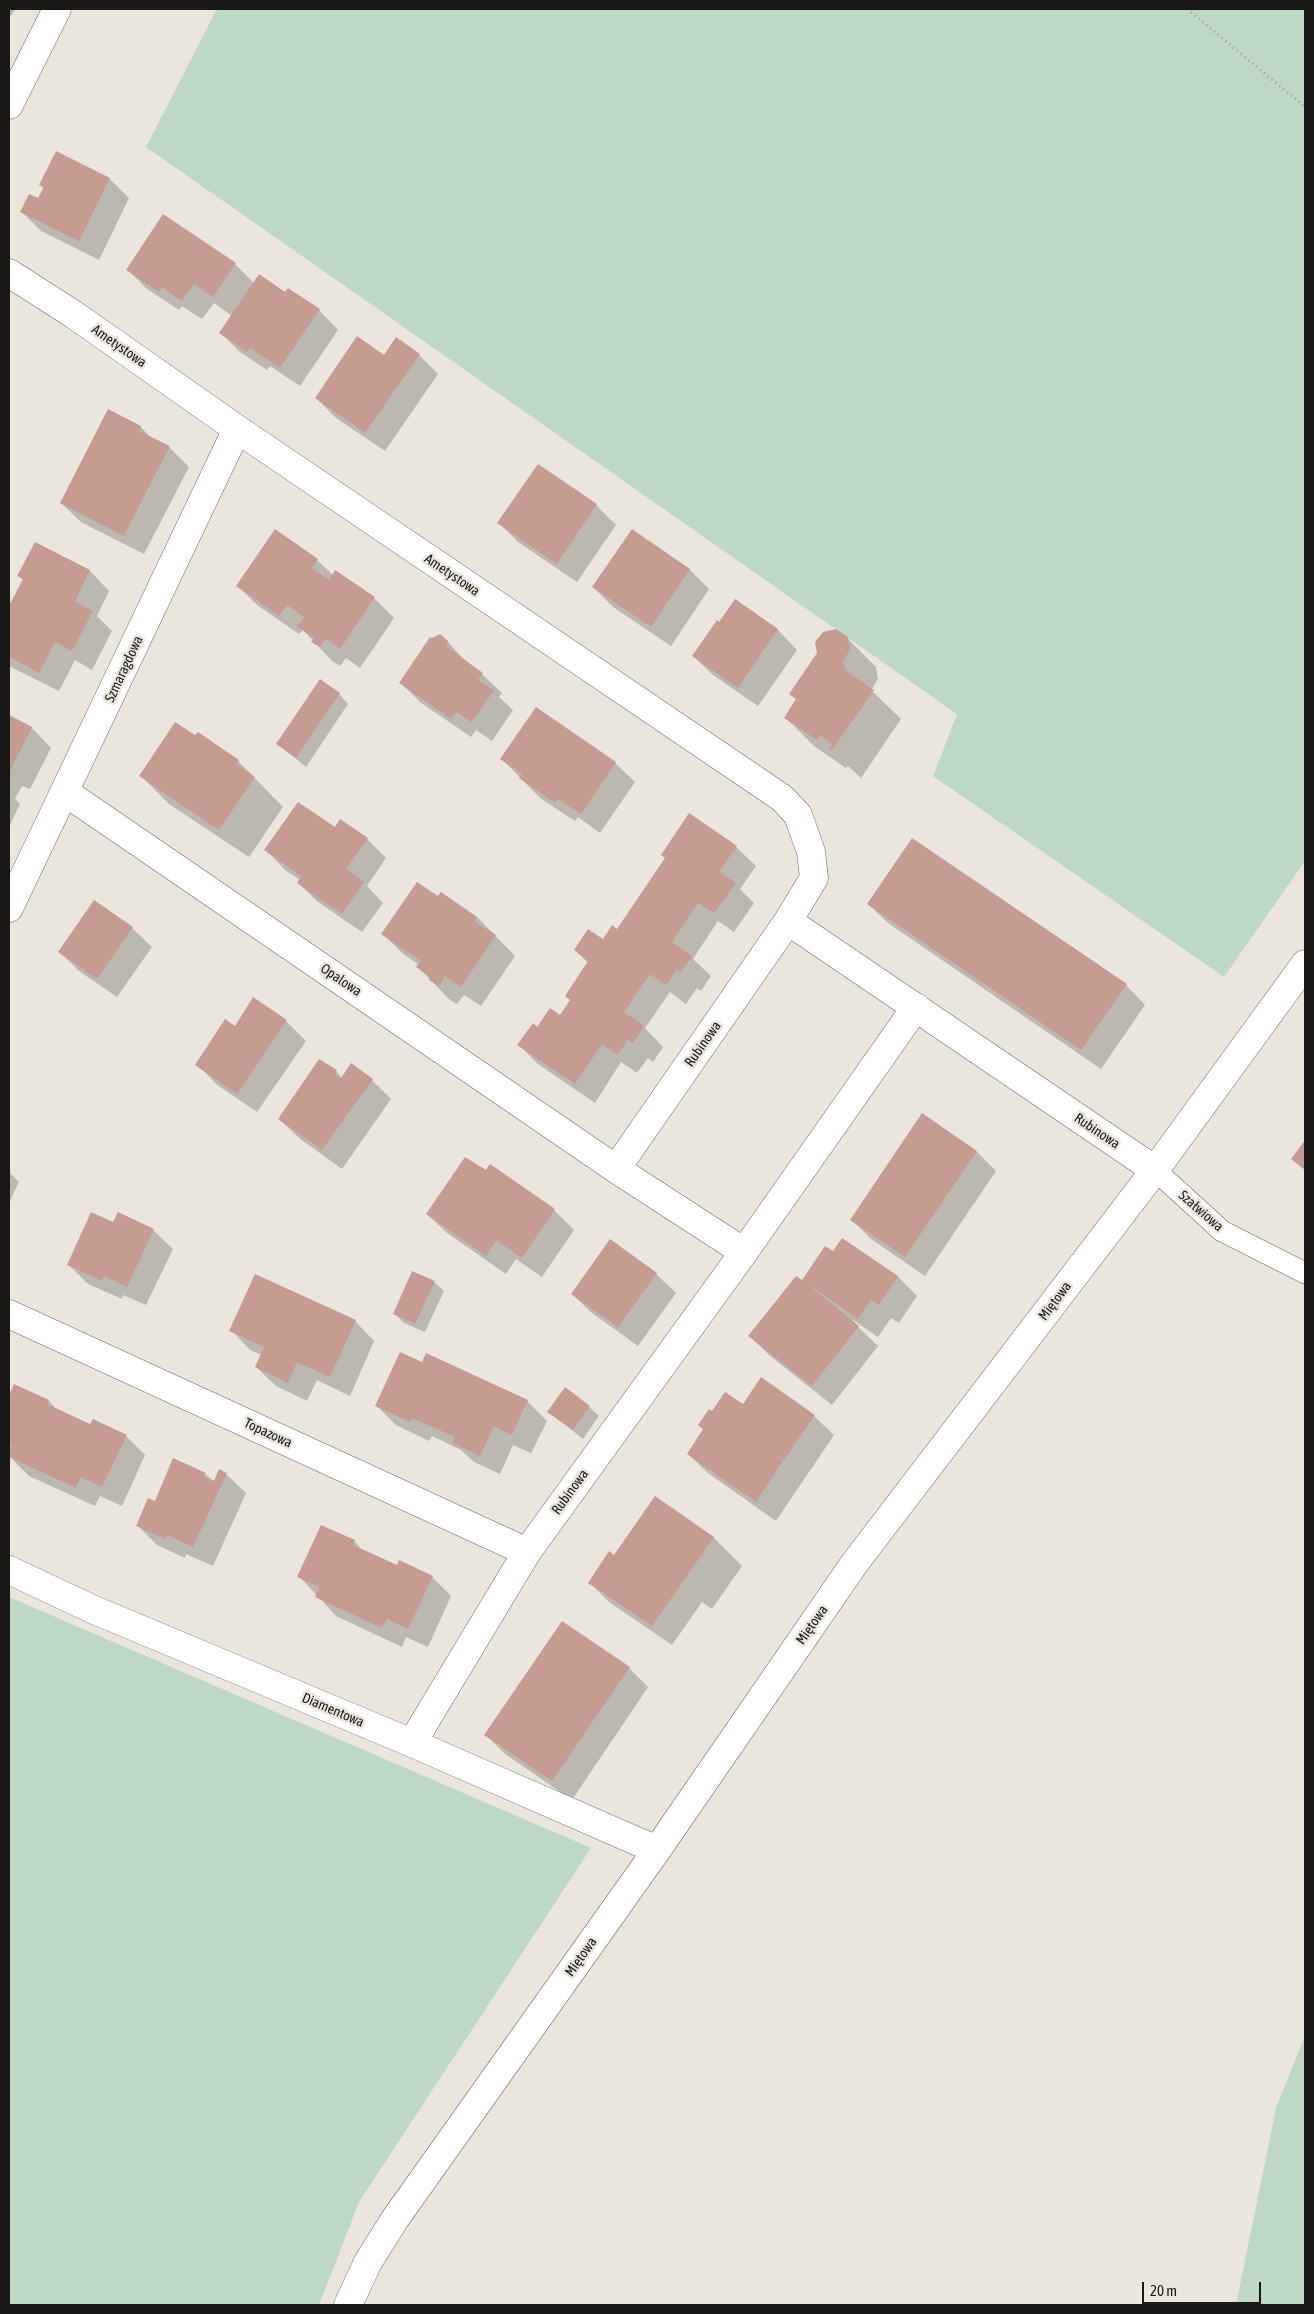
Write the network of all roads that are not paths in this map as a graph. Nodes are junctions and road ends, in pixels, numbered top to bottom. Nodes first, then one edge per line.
1 (57, 9) edge
2 (9, 105) edge
3 (9, 273) edge
4 (237, 429) junction
5 (66, 792) junction
6 (9, 908) edge
7 (788, 921) junction
8 (1305, 964) edge
9 (916, 1008) junction
10 (616, 1168) junction
11 (1155, 1170) junction
12 (744, 1252) junction
13 (1305, 1273) edge
14 (9, 1314) edge
15 (527, 1552) junction
16 (9, 1570) edge
17 (412, 1743) junction
18 (657, 1850) junction
19 (348, 2305) edge

1 - 2 street
3 - 4 street, Ametystowa
4 - 5 street, Szmaragdowa
4 - 7 street, Ametystowa
5 - 6 street, Szmaragdowa
5 - 10 street, Opalowa
7 - 9 street, Rubinowa
7 - 10 street, Rubinowa
8 - 11 street, Miętowa
9 - 11 street, Rubinowa
9 - 12 street, Rubinowa
10 - 12 street
11 - 13 lane, Szałwiowa
11 - 18 street, Miętowa
12 - 15 street, Rubinowa
14 - 15 street, Topazowa
15 - 17 street, Rubinowa
16 - 17 street, Diamentowa
17 - 18 street, Diamentowa
18 - 19 street, Miętowa

